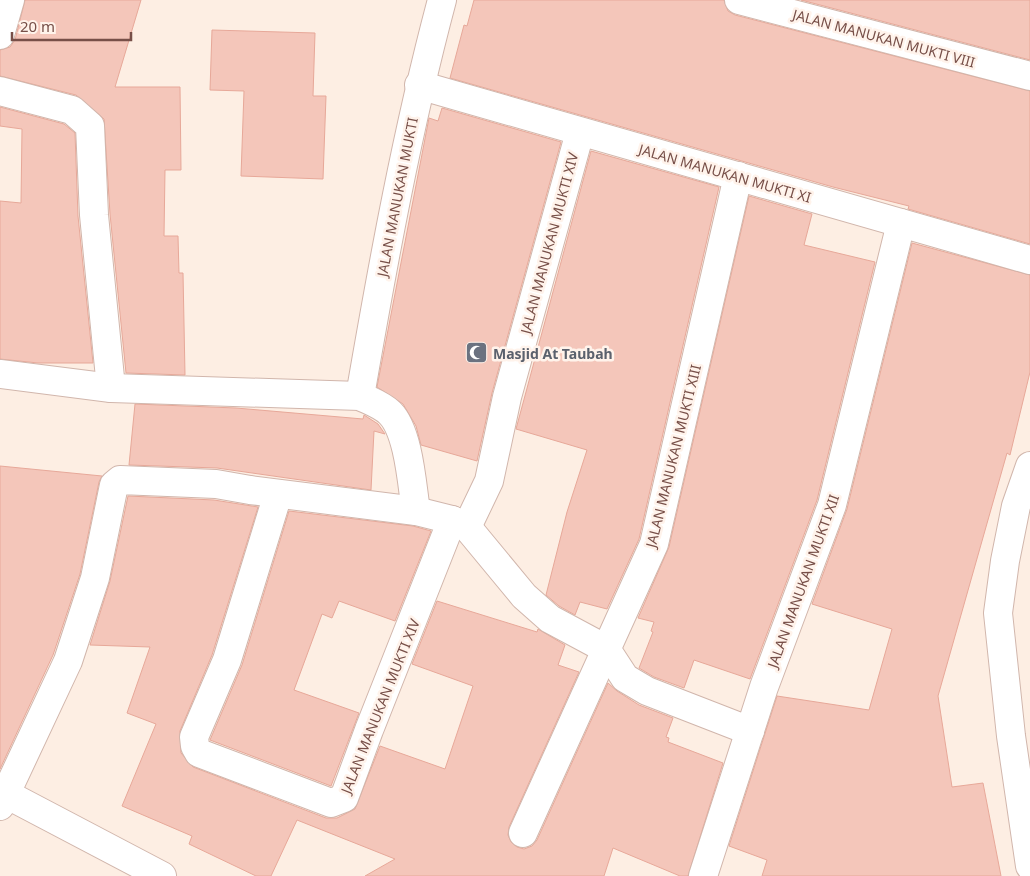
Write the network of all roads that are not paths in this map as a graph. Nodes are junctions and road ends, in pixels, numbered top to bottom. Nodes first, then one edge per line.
1 (10, 0) edge
2 (442, 0) edge
3 (739, 0) edge
4 (0, 35) edge
5 (1030, 76) edge
6 (419, 85) junction
7 (0, 91) edge
8 (580, 132) junction
9 (738, 176) junction
10 (901, 223) junction
11 (1030, 260) edge
12 (0, 374) edge
13 (111, 388) junction
14 (360, 396) junction
15 (1030, 466) edge
16 (278, 494) junction
17 (416, 511) junction
18 (460, 523) junction
19 (606, 649) junction
20 (750, 731) junction
21 (1020, 735) edge
22 (3, 800) edge
23 (523, 833) dead end
24 (1030, 866) edge
25 (162, 876) edge
26 (704, 876) edge

1 - 4 street
2 - 6 street, JALAN MANUKAN MUKTI
3 - 5 street, JALAN MANUKAN MUKTI VIII
6 - 8 street, JALAN MANUKAN MUKTI XI
6 - 14 street, JALAN MANUKAN MUKTI
7 - 13 street
8 - 9 street, JALAN MANUKAN MUKTI XI
8 - 18 street, JALAN MANUKAN MUKTI XIV
9 - 10 street, JALAN MANUKAN MUKTI XI
9 - 19 street, JALAN MANUKAN MUKTI XIII
10 - 11 street, JALAN MANUKAN MUKTI XI
10 - 20 street, JALAN MANUKAN MUKTI XII
12 - 13 street
13 - 14 street
14 - 17 street
15 - 21 street
16 - 17 street
16 - 18 street, JALAN MANUKAN MUKTI XIV
16 - 22 street
17 - 18 street
18 - 19 street
19 - 20 street
19 - 23 street, JALAN MANUKAN MUKTI XIII
20 - 26 street, JALAN MANUKAN MUKTI XII
21 - 24 street
22 - 25 street

